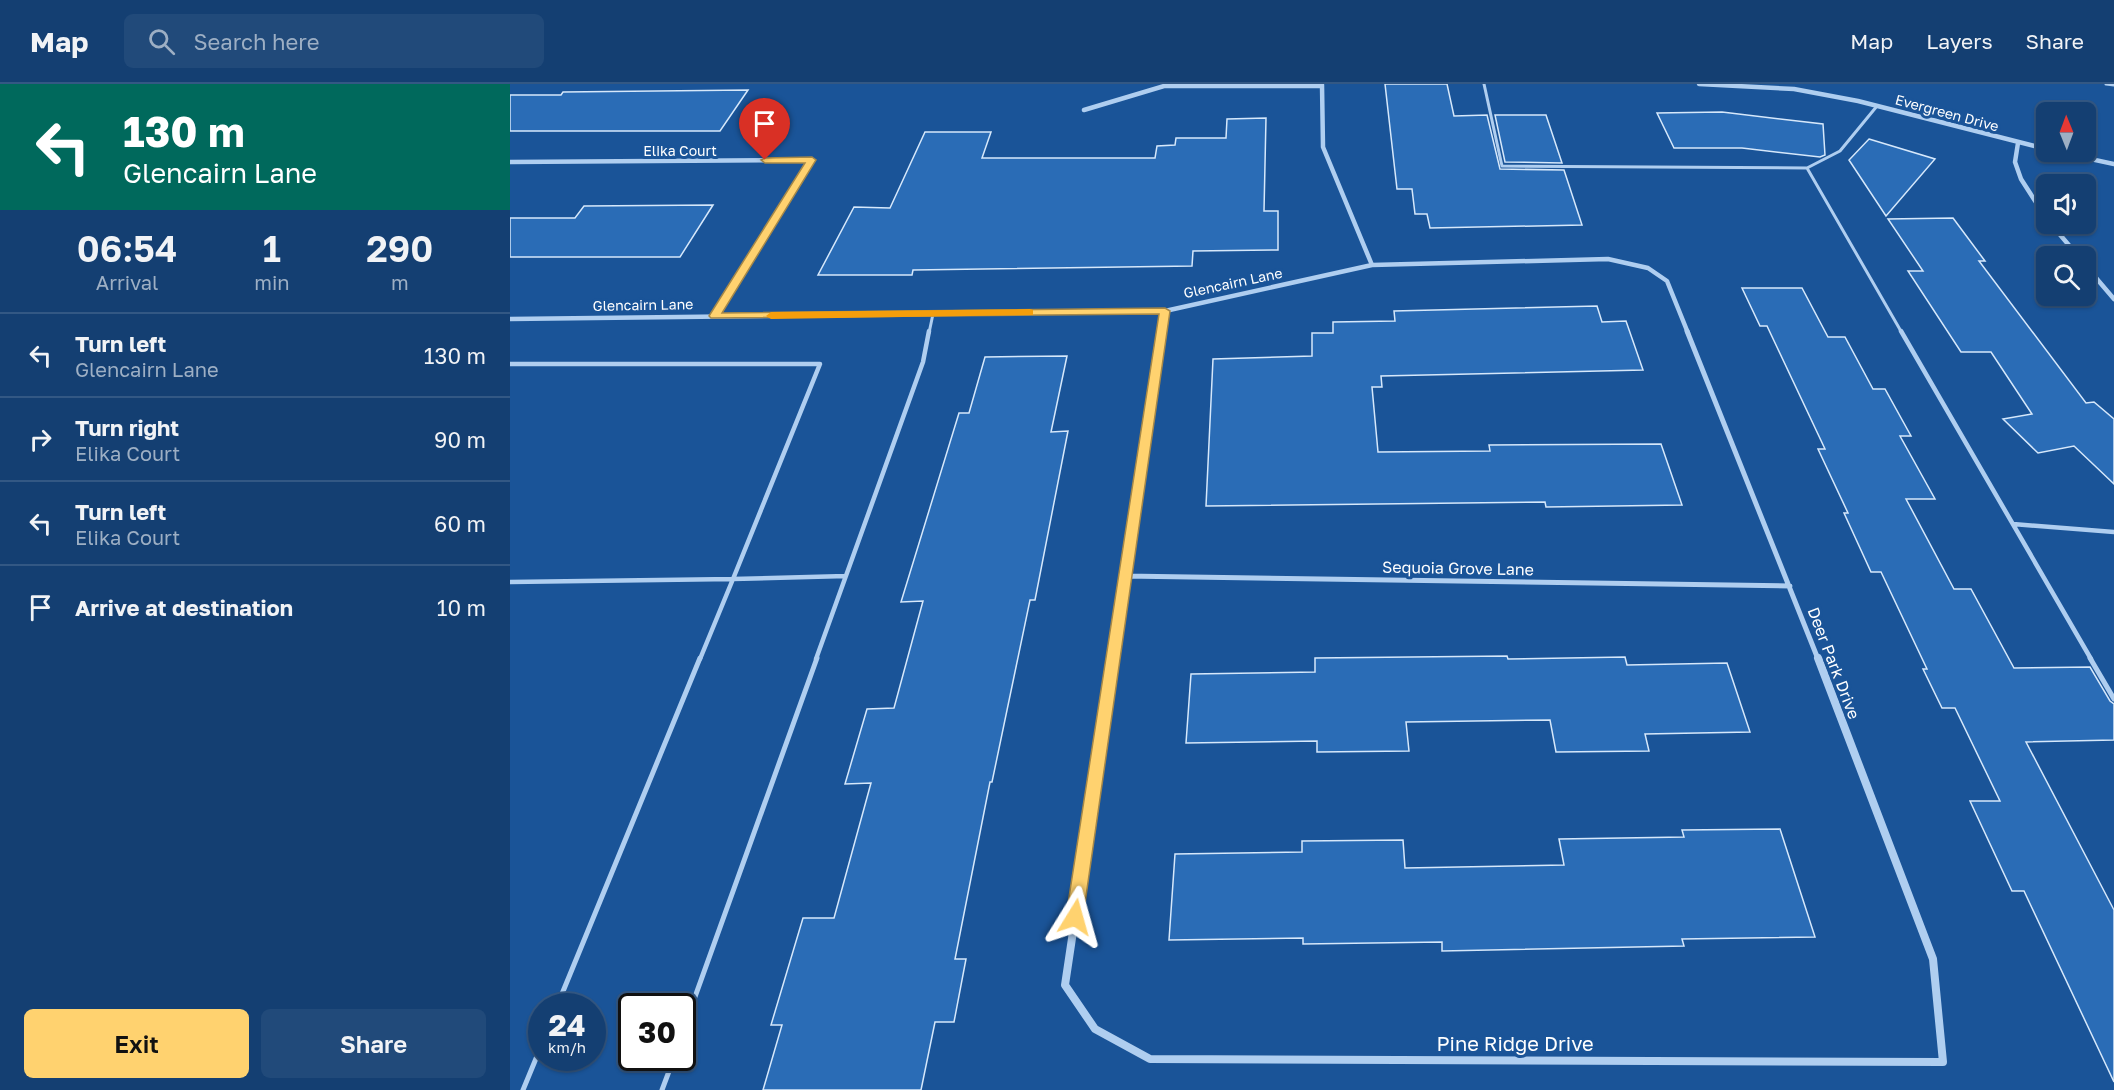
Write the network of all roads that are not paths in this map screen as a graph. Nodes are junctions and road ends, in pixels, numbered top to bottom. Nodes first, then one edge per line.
1 (1484, 84) edge
2 (1699, 84) edge
3 (2106, 84) edge
4 (1322, 85) edge
5 (2114, 85) edge
6 (1876, 106) junction
7 (1084, 110) dead end
8 (2018, 143) junction
9 (2036, 147) edge
10 (2096, 160) edge
11 (510, 162) edge
12 (2114, 164) edge
13 (1807, 168) junction
14 (2036, 202) edge
15 (2059, 234) edge
16 (2069, 246) edge
17 (1372, 265) junction
18 (2096, 277) edge
19 (1667, 282) joint
20 (2114, 299) edge
21 (1165, 311) junction
22 (933, 314) junction
23 (714, 316) junction
24 (510, 319) edge
25 (510, 364) edge
26 (2013, 524) junction
27 (2114, 532) edge
28 (846, 576) junction
29 (1125, 576) junction
30 (733, 579) junction
31 (510, 582) edge
32 (1790, 586) junction
33 (2114, 699) edge
34 (562, 993) edge
35 (696, 994) edge
36 (1943, 1062) joint
37 (530, 1071) edge
38 (669, 1071) edge
39 (522, 1090) edge
40 (662, 1090) edge

1 - 13 lane
2 - 6 street, Evergreen Drive
3 - 5 lane
4 - 7 street
4 - 17 street
6 - 8 street, Evergreen Drive
6 - 13 lane
8 - 9 street, Evergreen Drive
8 - 14 street
10 - 12 street
11 - 23 street, Elika Court
13 - 26 lane
15 - 16 street
17 - 19 street, Glencairn Lane
17 - 21 street, Glencairn Lane
18 - 20 street
19 - 32 street, Deer Park Drive
21 - 22 street, Glencairn Lane
21 - 29 street
22 - 23 street, Glencairn Lane
22 - 28 lane
23 - 24 street, Glencairn Lane
25 - 30 lane
26 - 27 lane
26 - 33 lane
28 - 30 lane
28 - 35 lane
29 - 32 street, Sequoia Grove Lane
29 - 36 street, Pine Ridge Drive
30 - 31 lane
30 - 34 lane
32 - 36 street, Deer Park Drive
37 - 39 lane
38 - 40 lane

